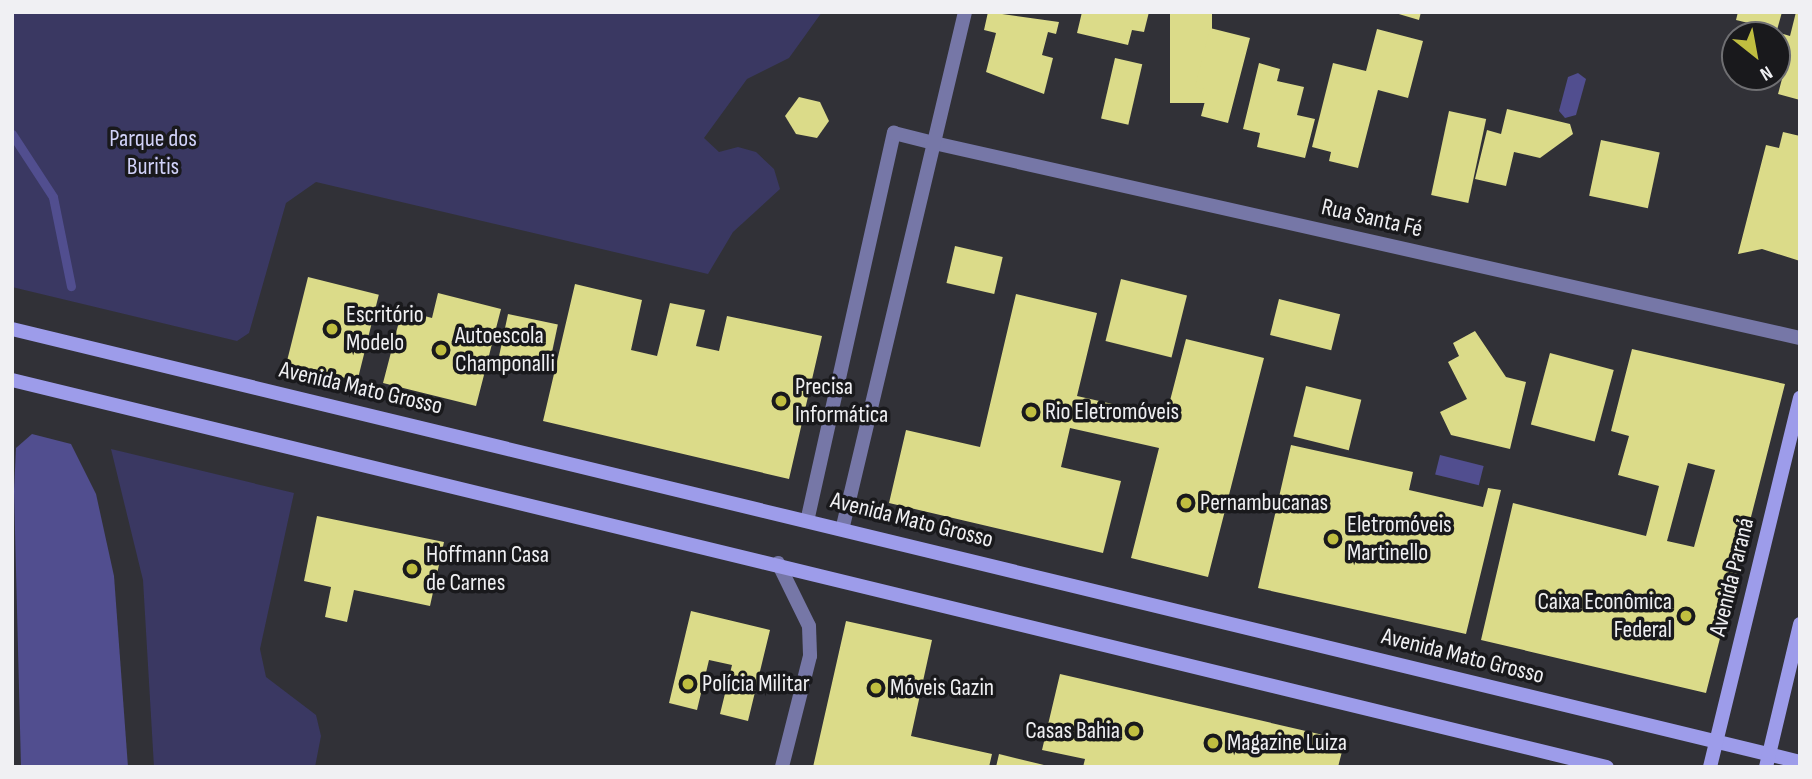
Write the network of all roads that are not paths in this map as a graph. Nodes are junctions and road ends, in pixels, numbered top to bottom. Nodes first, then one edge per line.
1 (965, 12) edge
2 (934, 143) junction
3 (12, 329) edge
4 (1800, 338) edge
5 (12, 380) edge
6 (1800, 398) edge
7 (808, 517) junction
8 (843, 526) junction
9 (778, 563) junction
10 (1800, 624) edge
11 (1716, 742) junction
12 (1768, 761) edge
13 (1800, 762) edge
14 (782, 767) edge
15 (1607, 767) edge
16 (1710, 767) edge

1 - 2 street
2 - 4 street, Rua Santa Fé
2 - 7 street, Rua Santa Fé
2 - 8 street
3 - 7 main road, Avenida Mato Grosso
5 - 9 main road
6 - 11 main road, Avenida Paraná
7 - 8 main road, Avenida Mato Grosso
8 - 11 main road, Avenida Mato Grosso
9 - 14 street
9 - 15 main road
10 - 12 main road
11 - 12 main road, Avenida Mato Grosso
11 - 16 main road, Avenida Paraná
12 - 13 main road, Avenida Mato Grosso

